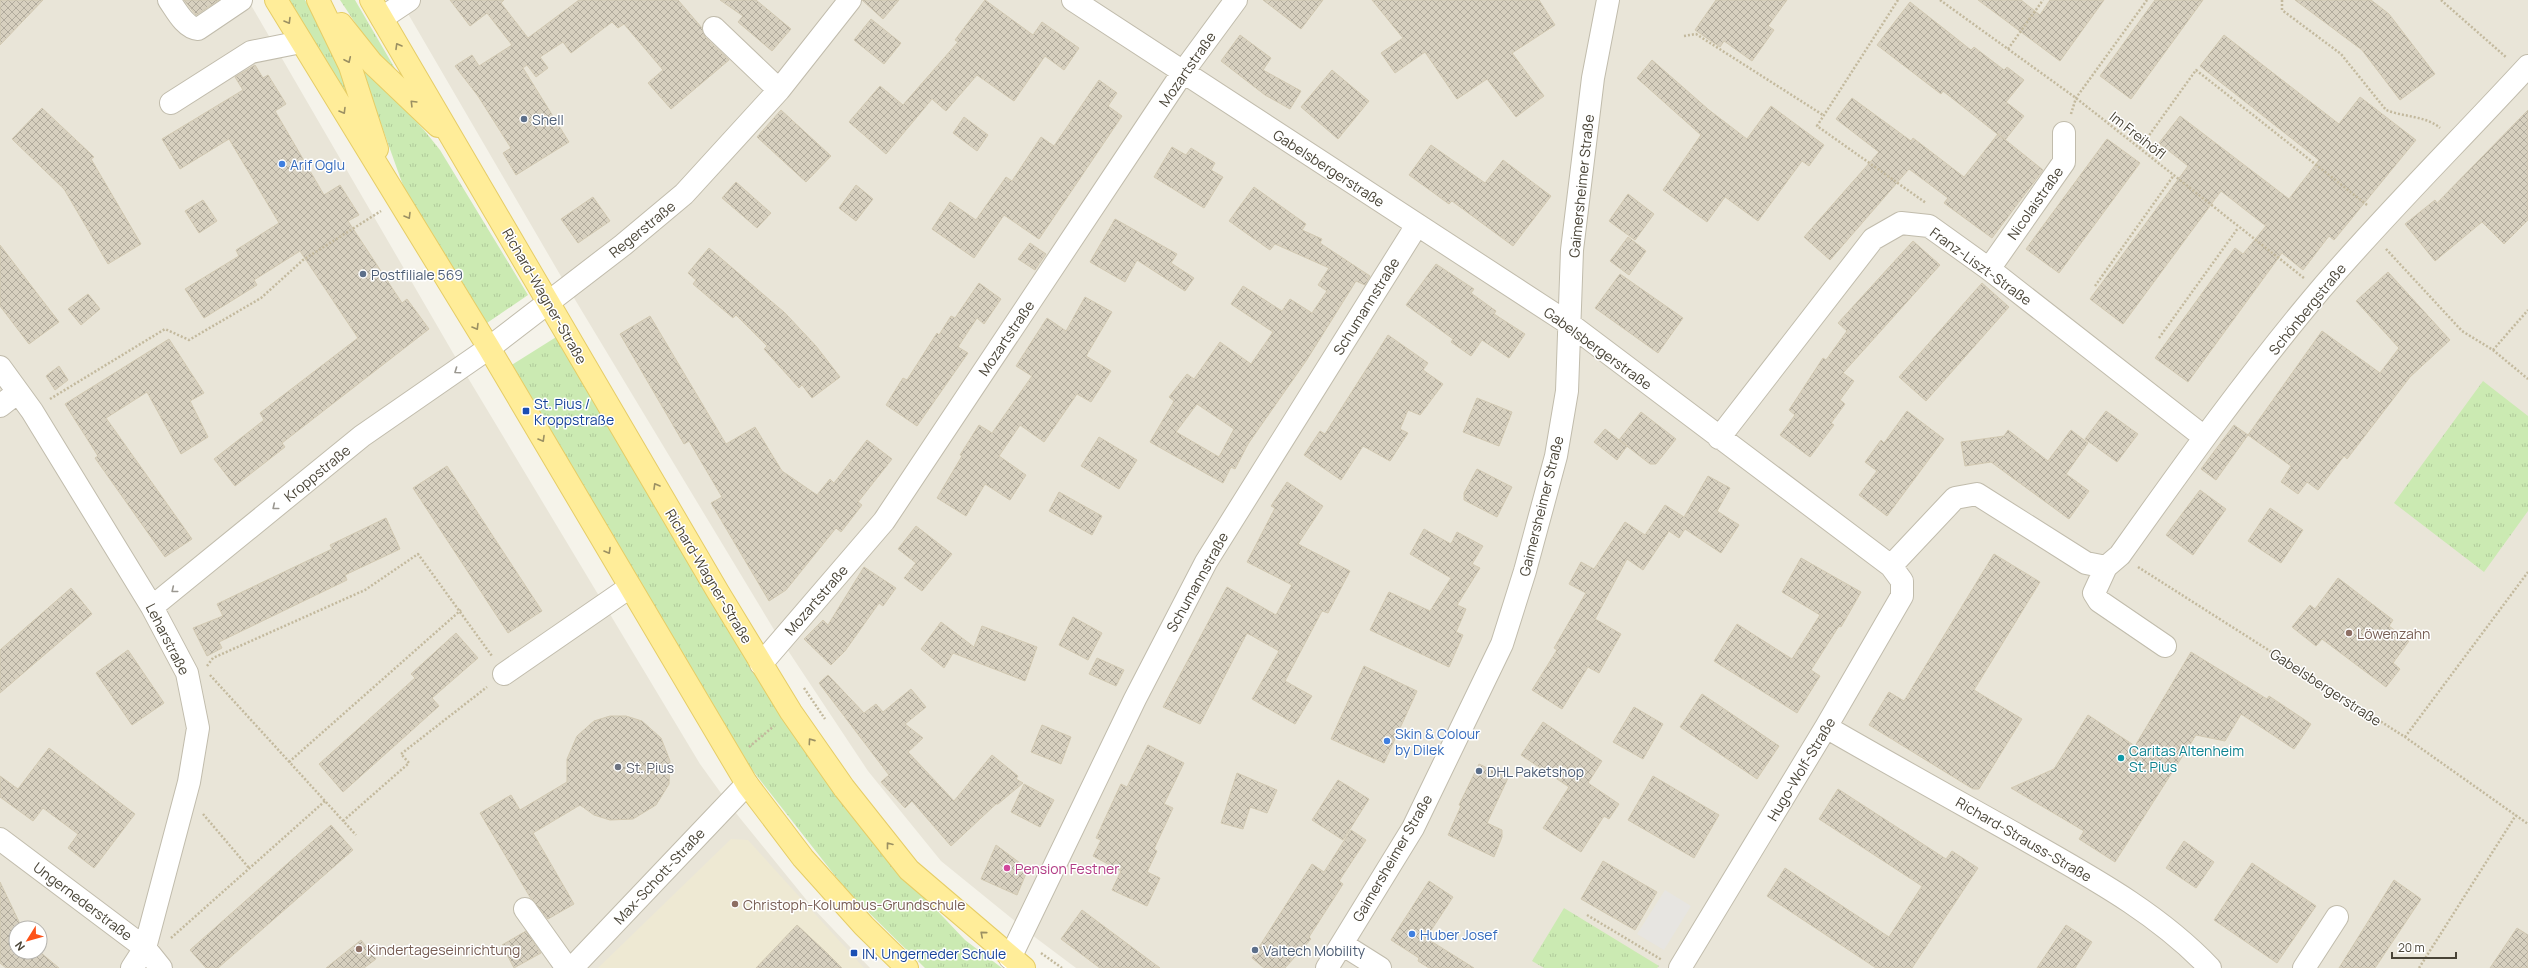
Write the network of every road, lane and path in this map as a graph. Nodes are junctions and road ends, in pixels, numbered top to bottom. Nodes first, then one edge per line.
1 (169, 0) edge
2 (241, 0) edge
3 (276, 0) edge
4 (318, 0) edge
5 (323, 0) edge
6 (371, 0) edge
7 (409, 0) edge
8 (850, 0) edge
9 (1072, 0) edge
10 (1236, 0) edge
11 (1608, 0) edge
12 (1898, 0) edge
13 (1940, 0) edge
14 (2043, 0) edge
15 (2146, 0) edge
16 (2282, 0) edge
17 (2441, 0) edge
18 (382, 18) junction
19 (714, 28) dead end
20 (1684, 36) dead end
21 (301, 42) junction
22 (2008, 49) junction
23 (2526, 69) edge
24 (1183, 72) junction
25 (779, 90) junction
26 (2076, 98) junction
27 (171, 103) dead end
28 (1823, 115) junction
29 (2064, 133) joint
30 (452, 139) junction
31 (2456, 142) junction
32 (2140, 148) junction
33 (2174, 175) junction
34 (393, 192) junction
35 (1417, 225) junction
36 (2377, 225) junction
37 (1929, 226) junction
38 (2238, 228) junction
39 (1989, 269) junction
40 (2095, 286) dead end
41 (2320, 291) junction
42 (549, 302) junction
43 (2528, 310) edge
44 (1571, 325) junction
45 (2159, 338) dead end
46 (489, 348) junction
47 (2493, 350) junction
48 (0, 367) edge
49 (2528, 379) edge
50 (18, 392) junction
51 (0, 406) edge
52 (32, 410) junction
53 (2204, 437) junction
54 (1719, 438) junction
55 (2113, 561) junction
56 (1891, 566) junction
57 (2528, 572) edge
58 (630, 587) junction
59 (152, 607) junction
60 (461, 610) junction
61 (2165, 646) dead end
62 (762, 664) junction
63 (504, 674) junction
64 (802, 685) dead end
65 (811, 698) junction
66 (791, 712) junction
67 (828, 723) dead end
68 (1826, 727) junction
69 (2405, 737) junction
70 (732, 761) junction
71 (289, 762) junction
72 (747, 784) junction
73 (325, 801) junction
74 (182, 809) junction
75 (2516, 815) junction
76 (343, 821) junction
77 (2528, 824) edge
78 (356, 835) dead end
79 (0, 839) edge
80 (249, 868) junction
81 (525, 910) dead end
82 (1587, 915) dead end
83 (2338, 917) dead end
84 (1020, 937) junction
85 (1342, 944) junction
86 (152, 957) edge
87 (1017, 963) edge
88 (1674, 966) edge
89 (132, 968) edge
90 (567, 968) edge
91 (572, 968) edge
92 (907, 968) edge
93 (1062, 968) edge
94 (1327, 968) edge
95 (1380, 968) edge
96 (2210, 968) edge
97 (2304, 968) edge
98 (2419, 968) edge

1 - 2 street
3 -> 21 main road
4 -> 34 main road
30 -> 5 main road, Richard-Wagner-Straße
6 - 18 main road, Richard-Wagner-Straße
7 - 18 street
8 - 25 street, Regerstraße
9 - 24 street, Gabelsbergerstraße
10 - 24 street, Mozartstraße
11 - 44 street, Gaimersheimer Straße
12 - 28 path
13 - 22 path, Im Freihöfl
14 - 22 path
15 - 26 path
16 - 31 path
17 - 23 path
30 -> 18 main road, Richard-Wagner-Straße
19 - 25 street
20 - 28 path
21 - 27 street
21 -> 34 main road
22 - 26 path, Im Freihöfl
23 - 31 street, Schönbergstraße
24 - 35 street, Gabelsbergerstraße
24 - 62 street, Mozartstraße
25 - 42 street, Regerstraße
26 - 29 path
26 - 32 path, Im Freihöfl
28 - 37 path
29 - 39 street, Nicolaistraße
30 - 42 main road, Richard-Wagner-Straße
31 - 36 street, Schönbergstraße
32 - 33 path, Im Freihöfl
32 - 36 path
33 - 38 path, Im Freihöfl
33 - 40 path
34 -> 46 main road
34 - 52 path
35 - 44 street, Gabelsbergerstraße
35 - 84 street, Schumannstraße
36 - 41 street, Schönbergstraße
36 - 47 path
37 - 39 street, Franz-Liszt-Straße
37 - 54 street, Franz-Liszt-Straße
38 - 41 path, Im Freihöfl
38 - 45 path
39 - 53 street, Franz-Liszt-Straße
41 - 53 street, Schönbergstraße
42 - 46 street, Regerstraße
62 -> 42 main road, Richard-Wagner-Straße
43 - 47 path
44 - 54 street, Gabelsbergerstraße
44 - 85 street, Gaimersheimer Straße
46 -> 58 main road
46 -> 59 street, Kroppstraße
47 - 49 path
48 - 50 street, Leharstraße
50 - 51 street
50 - 52 street, Leharstraße
52 - 59 street, Leharstraße
53 - 55 street, Schönbergstraße
54 - 56 street, Gabelsbergerstraße
55 - 56 street
55 - 61 street, Schönbergstraße
55 - 69 path, Gabelsbergerstraße
56 - 68 street, Hugo-Wolf-Straße
57 - 69 path
58 - 63 street
58 - 70 main road
59 - 74 street, Leharstraße
60 - 63 path
60 - 71 path
60 - 71 path
62 - 66 main road, Richard-Wagner-Straße
63 - 76 path
64 - 65 path
65 - 66 path
65 - 67 path
66 - 70 path
87 -> 66 main road, Richard-Wagner-Straße
68 - 88 street, Hugo-Wolf-Straße
68 - 96 street, Richard-Strauss-Straße
69 - 75 path, Gabelsbergerstraße
70 - 72 main road
71 - 73 path
72 - 91 street, Max-Schott-Straße
72 - 92 main road
73 - 76 path
73 - 80 path
74 - 80 path
74 - 86 street, Leharstraße
75 - 77 path, Gabelsbergerstraße
75 - 98 path
76 - 78 path
79 - 86 street, Ungernederstraße
80 - 86 path
81 - 90 street
82 - 88 path
83 - 97 street
84 - 87 street, Schumannstraße
84 - 93 path
85 - 94 street, Gaimersheimer Straße
85 - 95 street
86 - 89 street, Leharstraße

